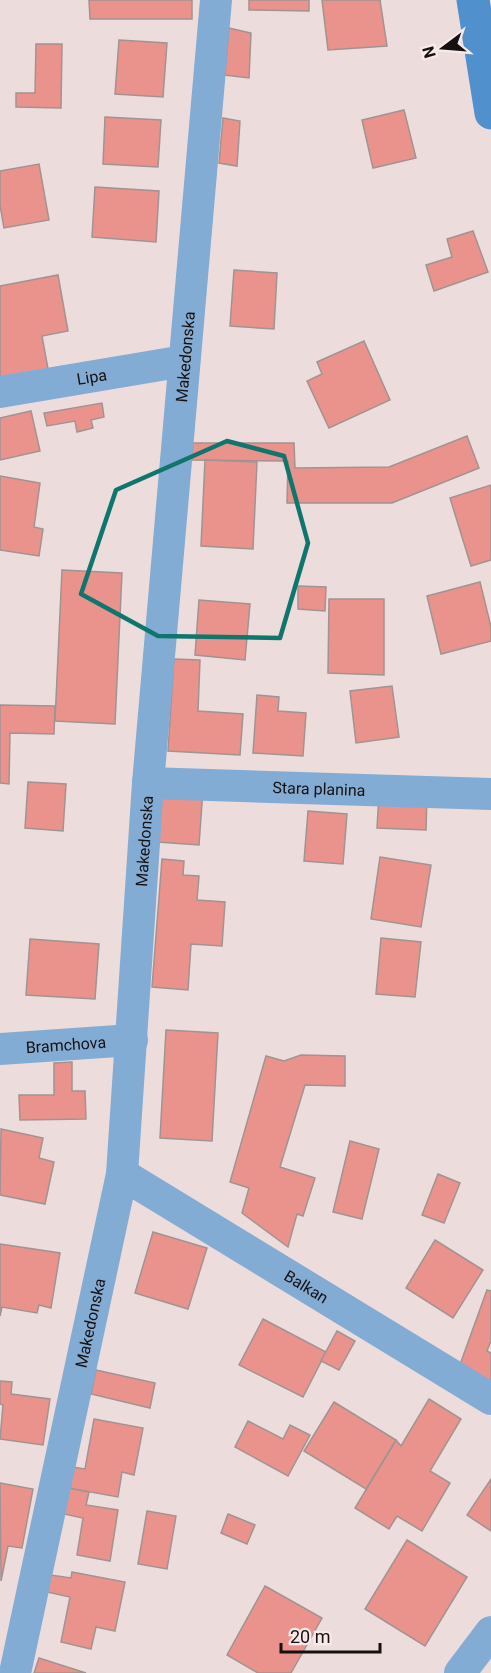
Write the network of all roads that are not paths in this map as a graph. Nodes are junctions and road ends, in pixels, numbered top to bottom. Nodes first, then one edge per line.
1 (216, 0) edge
2 (473, 0) edge
3 (491, 113) edge
4 (184, 361) junction
5 (0, 392) edge
6 (148, 783) junction
7 (491, 794) edge
8 (132, 1040) junction
9 (0, 1049) edge
10 (122, 1174) junction
11 (491, 1398) edge
12 (491, 1632) edge
13 (15, 1673) edge
14 (460, 1673) edge

1 - 4 street, Makedonska
2 - 3 street
4 - 5 street, Lipa
4 - 6 street, Makedonska
6 - 7 street, Stara planina
6 - 8 street, Makedonska
8 - 9 street, Bramchova
8 - 10 street, Makedonska
10 - 11 street, Balkan
10 - 13 street, Makedonska
12 - 14 street

